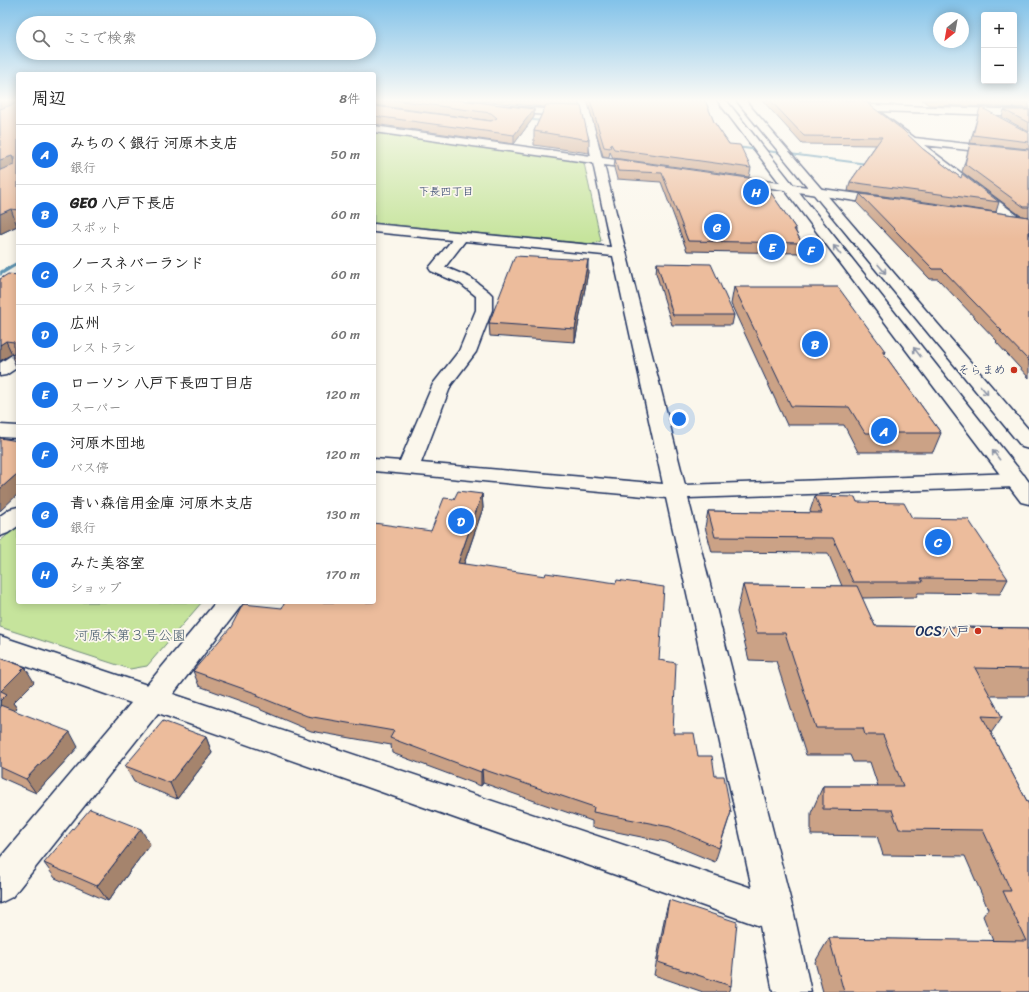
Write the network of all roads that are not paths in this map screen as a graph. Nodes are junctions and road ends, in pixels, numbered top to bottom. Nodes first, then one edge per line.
1 (499, 146) edge
2 (594, 146) edge
3 (757, 146) edge
4 (778, 146) edge
5 (921, 146) edge
6 (965, 146) edge
7 (1029, 154) edge
8 (597, 160) junction
9 (652, 168) edge
10 (722, 178) edge
11 (789, 188) junction
12 (816, 192) junction
13 (900, 204) edge
14 (993, 216) edge
15 (1023, 221) edge
16 (376, 228) edge
17 (1029, 230) edge
18 (462, 236) junction
19 (619, 252) junction
20 (16, 360) edge
21 (0, 371) edge
22 (0, 431) edge
23 (16, 432) edge
24 (1029, 443) edge
25 (376, 465) edge
26 (408, 468) junction
27 (1025, 485) edge
28 (676, 492) junction
29 (16, 516) edge
30 (0, 528) edge
31 (229, 604) edge
32 (0, 646) edge
33 (153, 698) junction
34 (0, 885) edge
35 (776, 914) junction
36 (792, 992) edge

1 - 8 street
2 - 8 street
3 - 11 street
4 - 12 street
5 - 15 street
6 - 7 street
8 - 9 street
8 - 19 street
10 - 11 street
11 - 12 street
27 -> 11 street
12 - 13 street
12 -> 24 street
14 - 15 street
15 - 17 street
16 - 18 street
18 - 19 street
18 - 26 street
19 - 28 street
20 - 21 street
22 - 23 street
25 - 26 street
26 - 28 street
27 - 28 street
28 - 35 street
29 - 30 street
31 - 33 street
32 - 33 street
33 - 34 street
33 - 35 street
35 - 36 street

